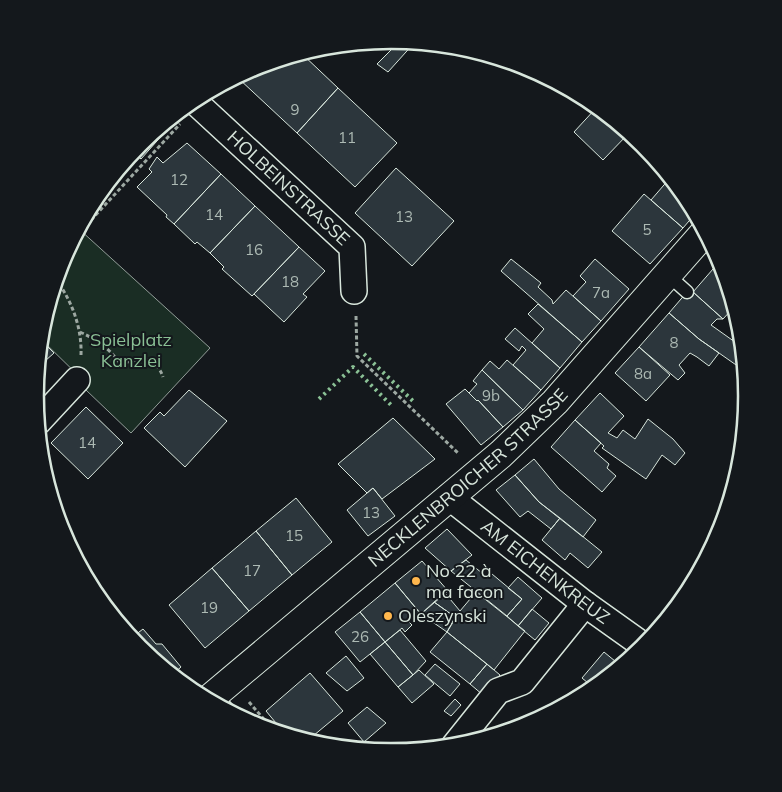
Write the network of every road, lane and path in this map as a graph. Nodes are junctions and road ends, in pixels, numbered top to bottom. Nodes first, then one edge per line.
1 (200, 106) edge
2 (177, 124) edge
3 (93, 217) edge
4 (701, 240) edge
5 (61, 288) edge
6 (354, 291) joint
7 (80, 332) junction
8 (163, 377) dead end
9 (77, 380) joint
10 (44, 416) edge
11 (479, 472) junction
12 (449, 497) junction
13 (585, 604) junction
14 (638, 641) edge
15 (220, 696) edge
16 (237, 707) edge
17 (462, 736) edge

1 - 6 street, HOLBEINSTRASSE
2 - 3 path
4 - 11 main road, NECKLENBROICHER STRASSE
5 - 7 path
6 - 11 path
7 - 8 path
7 - 9 path
9 - 10 street
11 - 12 main road, NECKLENBROICHER STRASSE
12 - 13 street, AM EICHENKREUZ
12 - 15 main road, NECKLENBROICHER STRASSE
13 - 14 street, AM EICHENKREUZ
13 - 17 street
15 - 16 path

